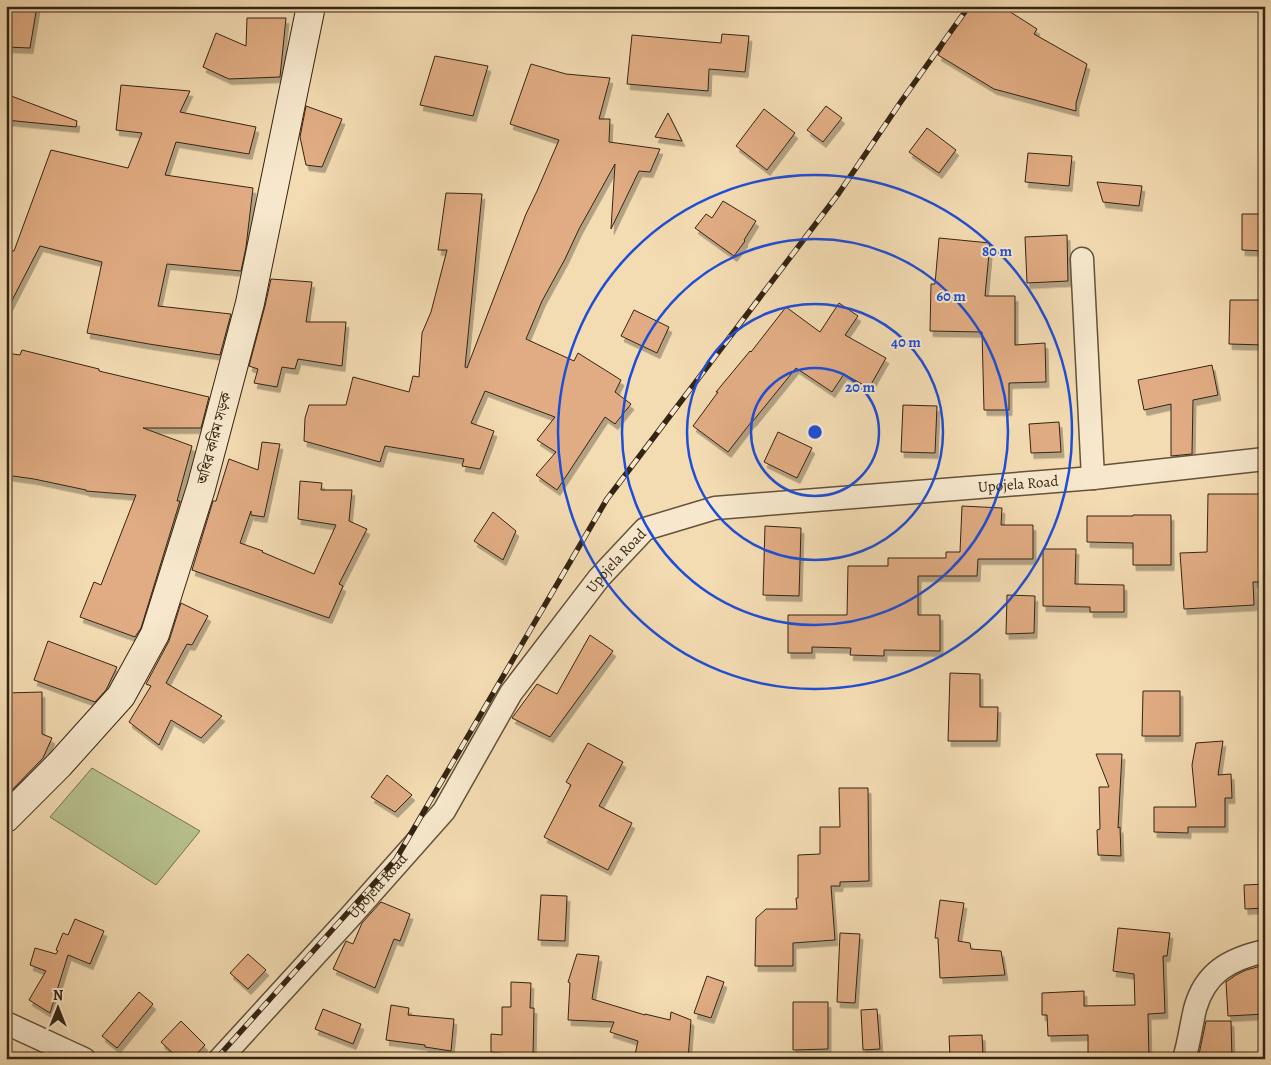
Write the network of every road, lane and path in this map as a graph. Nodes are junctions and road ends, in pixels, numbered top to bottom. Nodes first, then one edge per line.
1 (311, 6) edge
2 (1082, 259) dead end
3 (1265, 459) edge
4 (1093, 478) junction
5 (6, 818) edge
6 (1265, 951) edge
7 (6, 1023) edge
8 (84, 1059) edge
9 (220, 1059) edge
10 (1184, 1059) edge

1 - 5 main road, অধির করিম সড়ক
2 - 4 street
3 - 4 street, Upojela Road
4 - 9 street, Upojela Road
6 - 10 street
7 - 8 street

